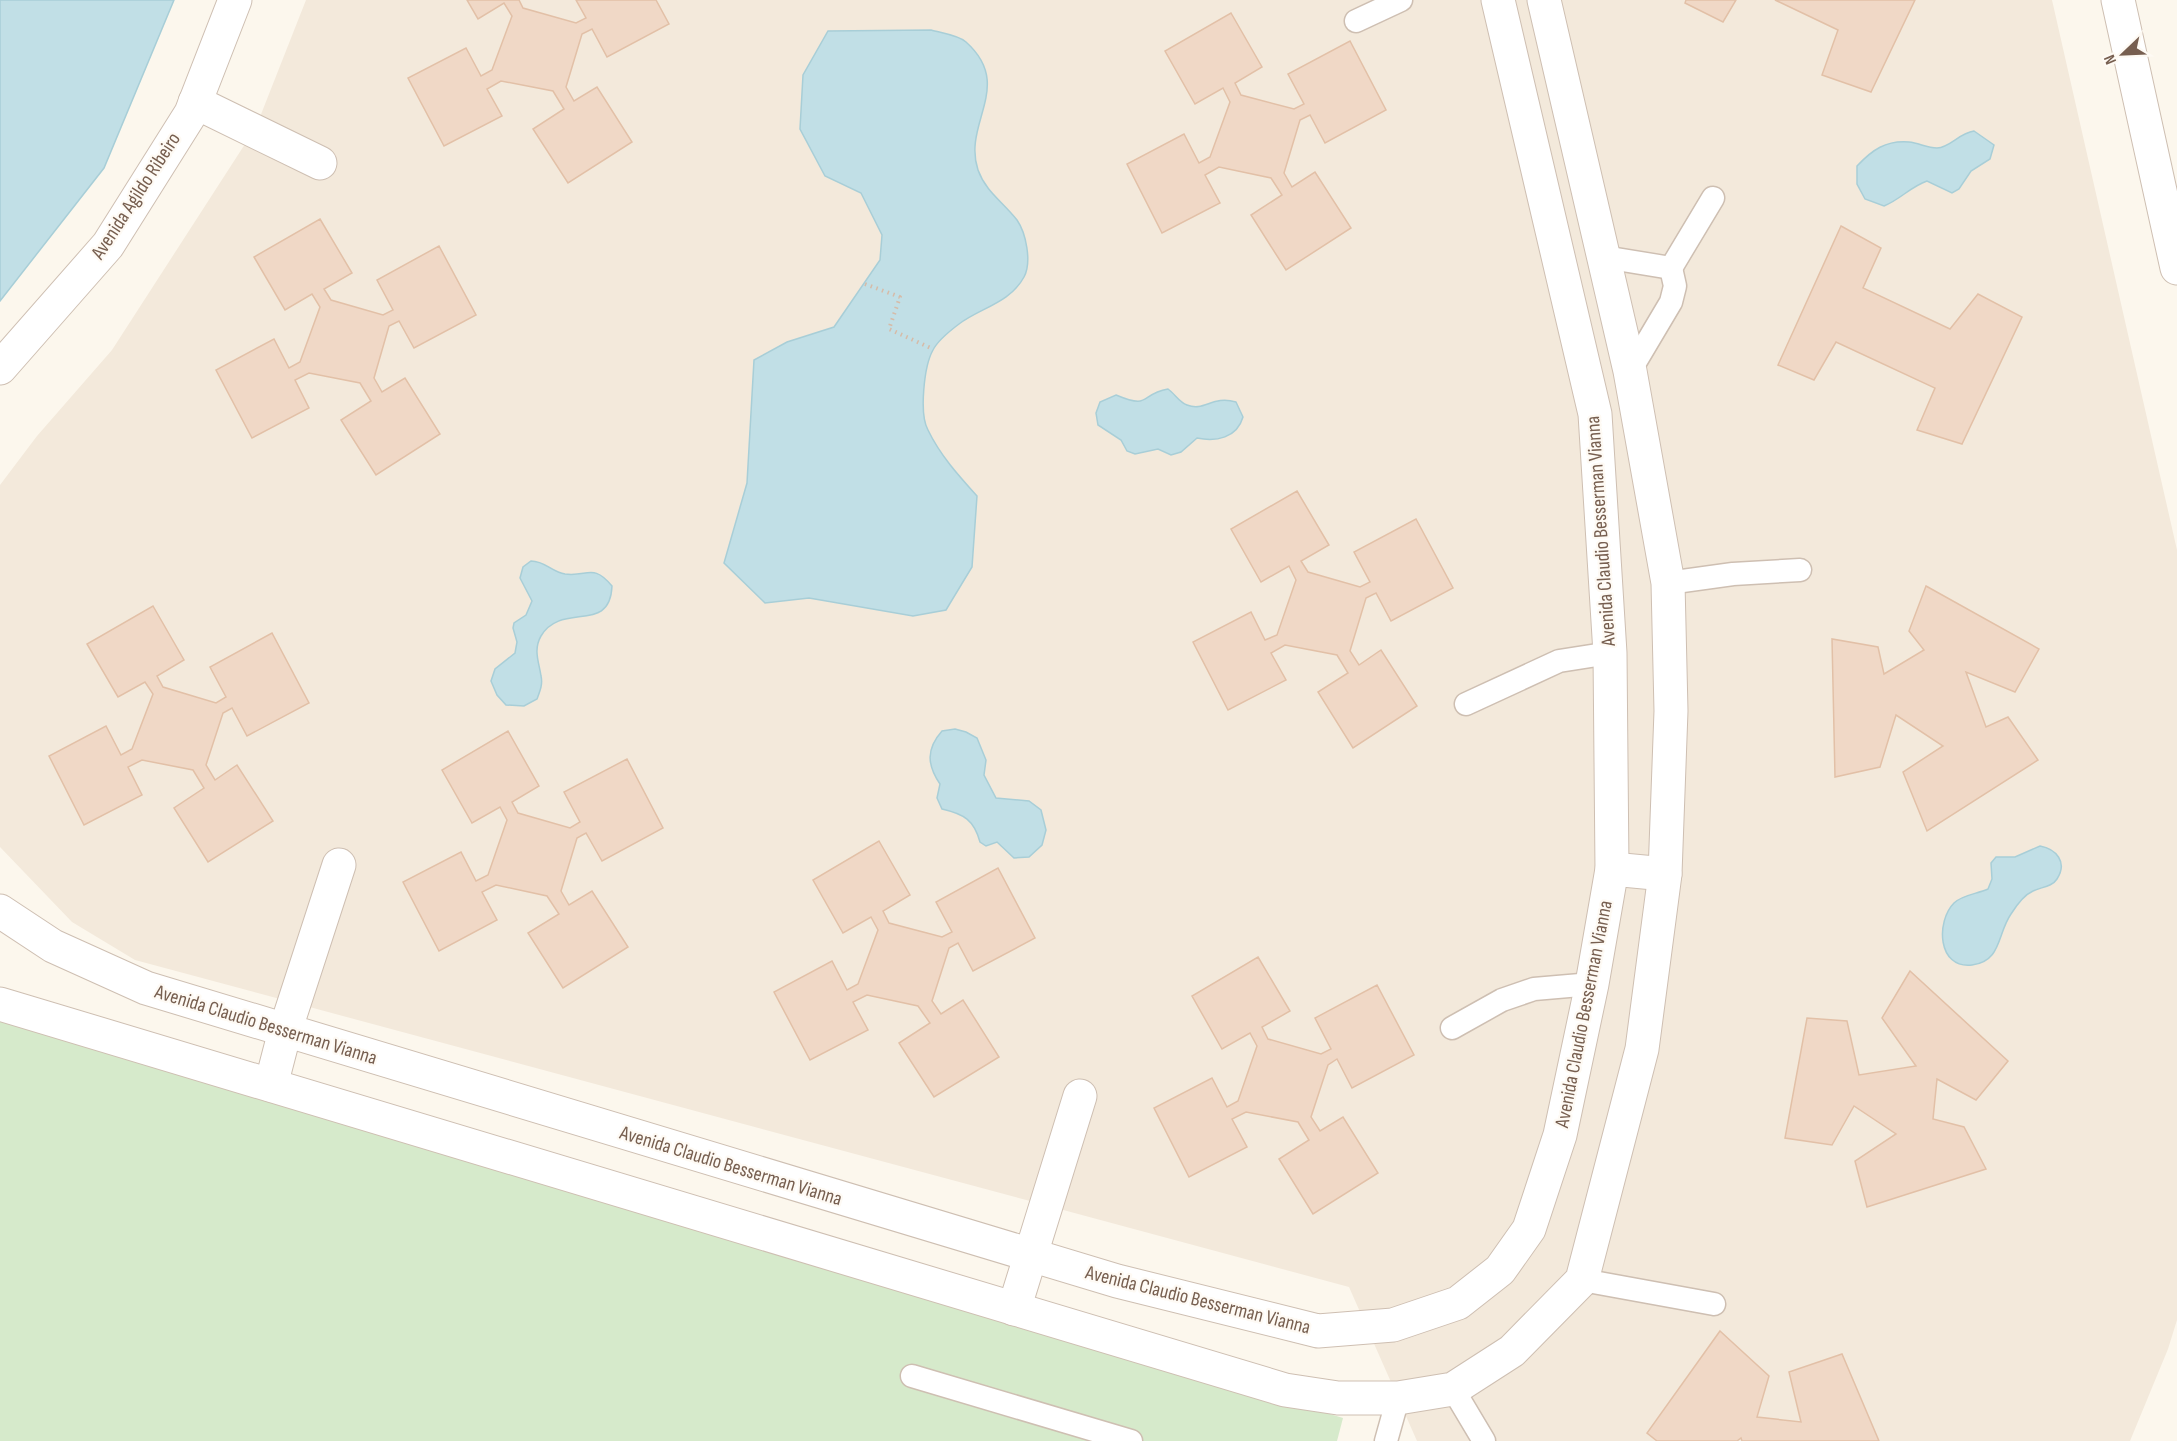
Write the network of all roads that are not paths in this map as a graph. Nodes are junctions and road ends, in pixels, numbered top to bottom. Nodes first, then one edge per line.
1 (236, 0) edge
2 (1401, 0) edge
3 (2118, 0) edge
4 (1544, 1) edge
5 (1499, 7) edge
6 (1356, 21) dead end
7 (195, 102) junction
8 (320, 163) dead end
9 (1713, 198) dead end
10 (1604, 257) junction
11 (1671, 268) junction
12 (2177, 268) edge
13 (0, 368) edge
14 (1630, 371) junction
15 (1800, 570) dead end
16 (1668, 583) junction
17 (1610, 654) junction
18 (1466, 704) dead end
19 (339, 865) dead end
20 (1612, 869) junction
21 (1665, 874) junction
22 (0, 911) edge
23 (1592, 984) junction
24 (0, 1004) edge
25 (1452, 1028) dead end
26 (285, 1031) junction
27 (271, 1085) junction
28 (1080, 1096) dead end
29 (1029, 1255) junction
30 (1582, 1280) junction
31 (1714, 1304) dead end
32 (1014, 1309) junction
33 (912, 1376) dead end
34 (1452, 1389) junction
35 (1398, 1398) junction
36 (1131, 1441) edge
37 (1386, 1441) edge
38 (1484, 1441) edge

1 - 7 street, Avenida Agildo Ribeiro
2 - 6 lane
3 - 12 street
4 - 5 street
4 - 10 street
5 - 17 street, Avenida Claudio Besserman Vianna
7 - 8 street
7 - 13 street, Avenida Agildo Ribeiro
9 - 11 lane
10 - 11 lane
10 - 14 street
11 - 14 lane
14 - 16 street
15 - 16 lane
16 - 21 street
17 - 18 lane
17 - 20 street, Avenida Claudio Besserman Vianna
19 - 26 street
20 - 21 street
20 - 23 street, Avenida Claudio Besserman Vianna
21 - 30 street
22 - 26 street, Avenida Claudio Besserman Vianna
23 - 25 lane
23 - 29 street, Avenida Claudio Besserman Vianna
24 - 27 street
26 - 27 street
26 - 29 street, Avenida Claudio Besserman Vianna
27 - 32 street
28 - 29 street
29 - 32 street
30 - 31 lane
30 - 34 street
32 - 35 street
33 - 36 lane
34 - 35 street
34 - 38 lane
35 - 37 lane

